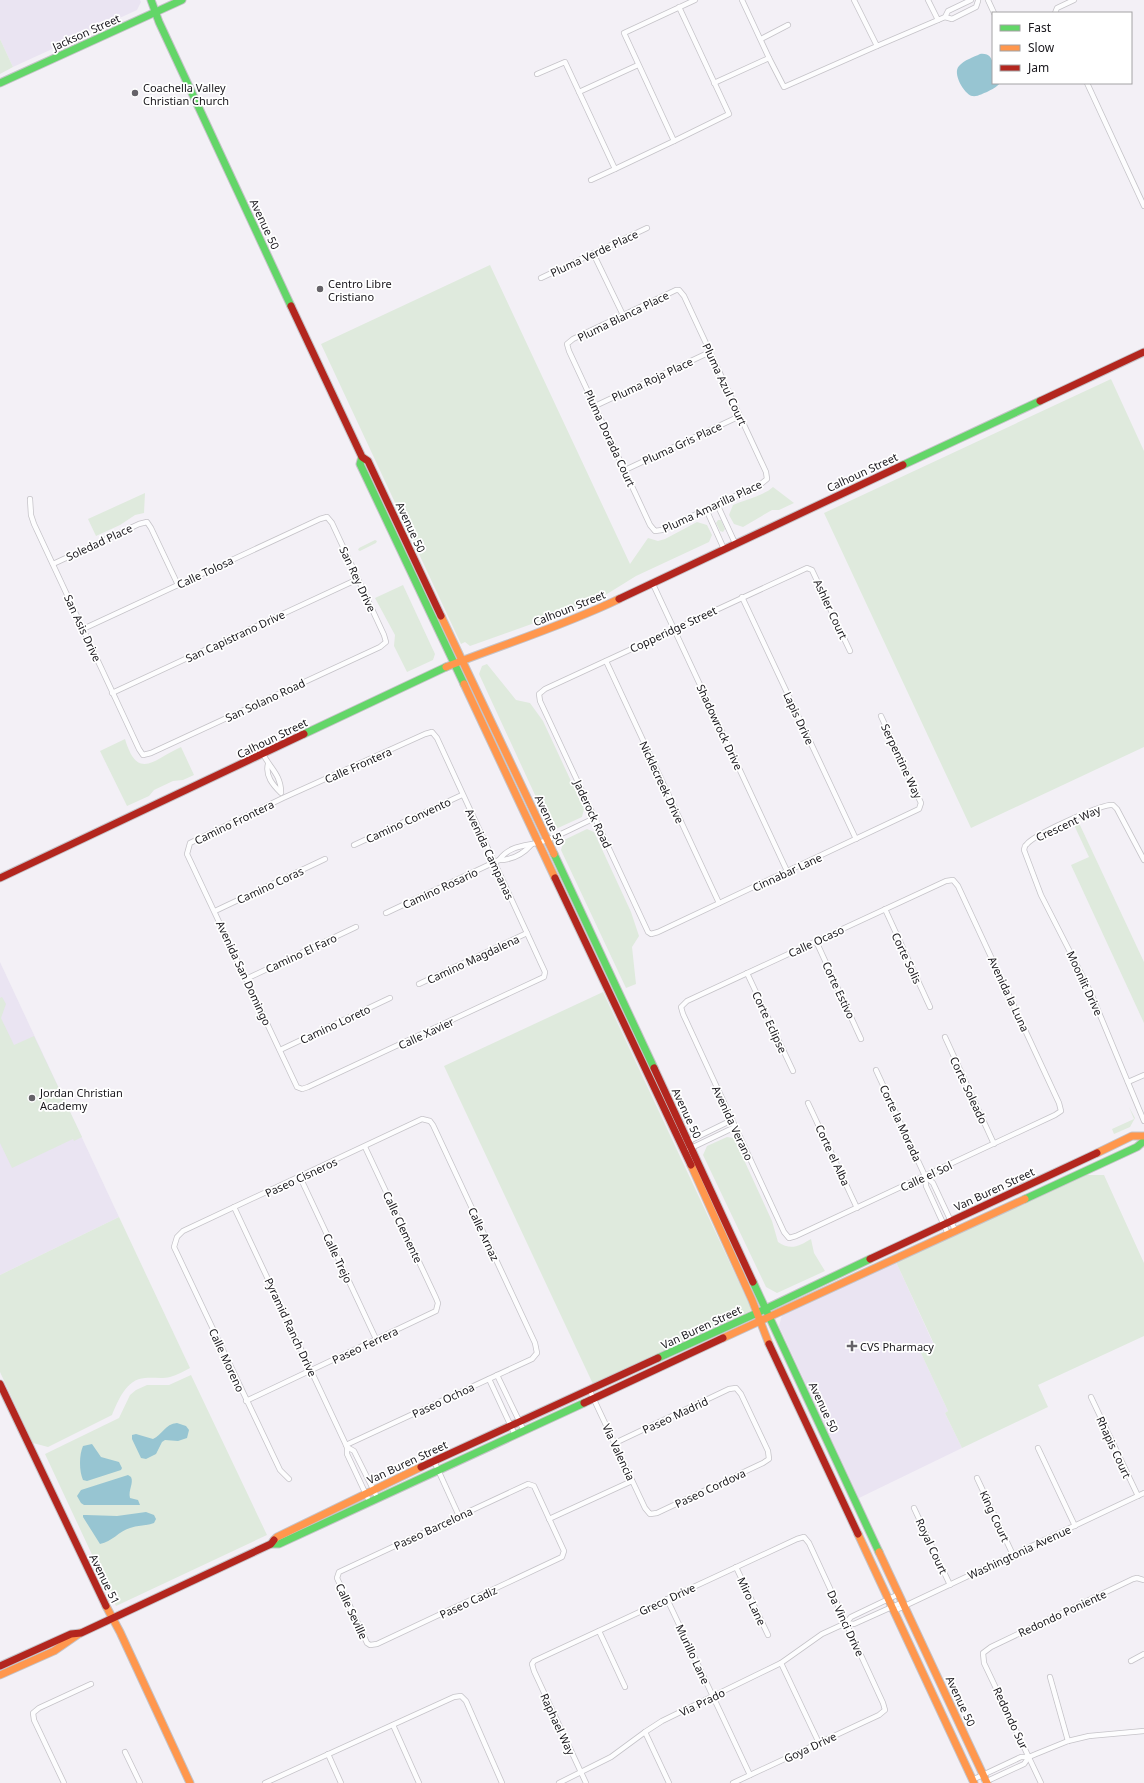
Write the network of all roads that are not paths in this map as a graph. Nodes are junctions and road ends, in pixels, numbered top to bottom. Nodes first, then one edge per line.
1 (151, 0) edge
2 (182, 0) edge
3 (695, 0) edge
4 (742, 0) edge
5 (854, 0) edge
6 (928, 0) edge
7 (976, 0) edge
8 (988, 0) edge
9 (1074, 0) edge
10 (959, 6) junction
11 (679, 7) junction
12 (155, 12) junction
13 (994, 12) edge
14 (1055, 12) edge
15 (962, 14) junction
16 (946, 17) junction
17 (938, 20) junction
18 (788, 25) dead end
19 (760, 39) junction
20 (877, 46) junction
21 (769, 58) junction
22 (638, 65) junction
23 (537, 74) dead end
24 (0, 83) edge
25 (714, 83) junction
26 (1087, 84) edge
27 (579, 92) junction
28 (674, 141) junction
29 (615, 169) junction
30 (592, 180) dead end
31 (1144, 206) edge
32 (647, 228) dead end
33 (594, 253) junction
34 (541, 278) dead end
35 (679, 290) joint
36 (623, 315) junction
37 (567, 344) joint
38 (710, 352) junction
39 (1144, 352) edge
40 (595, 406) junction
41 (740, 416) junction
42 (362, 456) junction
43 (625, 470) junction
44 (767, 479) joint
45 (30, 499) dead end
46 (717, 504) junction
47 (706, 509) junction
48 (328, 517) joint
49 (655, 531) joint
50 (735, 543) junction
51 (724, 549) junction
52 (52, 564) junction
53 (810, 568) joint
54 (358, 579) junction
55 (652, 582) junction
56 (178, 585) junction
57 (742, 597) junction
58 (83, 629) junction
59 (674, 629) junction
60 (386, 642) joint
61 (850, 651) dead end
62 (462, 661) junction
63 (606, 661) junction
64 (454, 664) junction
65 (112, 693) junction
66 (539, 694) joint
67 (881, 716) dead end
68 (432, 732) joint
69 (263, 754) junction
70 (143, 755) joint
71 (268, 764) junction
72 (280, 792) junction
73 (462, 795) junction
74 (283, 798) junction
75 (921, 806) joint
76 (595, 818) junction
77 (856, 839) junction
78 (548, 840) junction
79 (535, 844) junction
80 (354, 845) dead end
81 (1025, 846) joint
82 (187, 848) joint
83 (325, 859) dead end
84 (499, 860) junction
85 (1144, 860) edge
86 (494, 862) junction
87 (787, 871) junction
88 (0, 878) edge
89 (953, 880) joint
90 (719, 904) junction
91 (885, 909) junction
92 (215, 911) junction
93 (386, 913) dead end
94 (356, 927) dead end
95 (527, 933) junction
96 (651, 934) joint
97 (816, 941) junction
98 (747, 973) junction
99 (544, 977) joint
100 (246, 979) junction
101 (419, 984) dead end
102 (390, 998) dead end
103 (930, 1006) dead end
104 (681, 1007) joint
105 (945, 1037) dead end
106 (861, 1039) dead end
107 (280, 1050) junction
108 (793, 1070) dead end
109 (876, 1070) dead end
110 (1144, 1074) edge
111 (1128, 1082) junction
112 (308, 1087) joint
113 (808, 1103) dead end
114 (1061, 1111) joint
115 (426, 1119) joint
116 (732, 1120) junction
117 (1144, 1121) edge
118 (735, 1127) junction
119 (1144, 1136) edge
120 (1144, 1141) edge
121 (690, 1144) junction
122 (994, 1144) junction
123 (365, 1147) junction
124 (682, 1148) junction
125 (926, 1176) junction
126 (300, 1177) junction
127 (234, 1207) junction
128 (857, 1208) junction
129 (947, 1223) junction
130 (952, 1232) junction
131 (177, 1237) joint
132 (789, 1238) joint
133 (437, 1307) joint
134 (767, 1309) junction
135 (770, 1316) junction
136 (759, 1317) junction
137 (376, 1339) junction
138 (537, 1353) joint
139 (780, 1367) junction
140 (311, 1370) junction
141 (497, 1375) junction
142 (489, 1379) junction
143 (0, 1384) edge
144 (589, 1389) junction
145 (1090, 1397) dead end
146 (594, 1398) junction
147 (246, 1400) junction
148 (519, 1421) junction
149 (820, 1424) junction
150 (510, 1425) junction
151 (524, 1431) junction
152 (515, 1435) junction
153 (615, 1443) junction
154 (347, 1446) junction
155 (1038, 1448) dead end
156 (769, 1459) joint
157 (434, 1461) junction
158 (438, 1471) junction
159 (977, 1478) dead end
160 (289, 1479) dead end
161 (632, 1481) junction
162 (373, 1490) junction
163 (366, 1493) junction
164 (1144, 1493) edge
165 (1138, 1496) junction
166 (378, 1499) junction
167 (842, 1500) junction
168 (370, 1503) junction
169 (914, 1508) dead end
170 (650, 1514) joint
171 (459, 1516) junction
172 (549, 1519) junction
173 (1075, 1526) junction
174 (804, 1537) joint
175 (271, 1544) junction
176 (1013, 1555) junction
177 (736, 1567) junction
178 (337, 1575) joint
179 (1143, 1579) edge
180 (950, 1585) junction
181 (899, 1594) junction
182 (667, 1599) junction
183 (888, 1599) junction
184 (904, 1604) junction
185 (893, 1609) junction
186 (112, 1618) junction
187 (846, 1623) junction
188 (599, 1631) junction
189 (81, 1633) junction
190 (768, 1635) dead end
191 (370, 1645) joint
192 (983, 1653) joint
193 (1144, 1654) edge
194 (1131, 1661) dead end
195 (781, 1663) junction
196 (532, 1664) joint
197 (0, 1666) edge
198 (0, 1675) edge
199 (1050, 1677) dead end
200 (91, 1684) dead end
201 (625, 1687) dead end
202 (713, 1697) junction
203 (885, 1710) joint
204 (393, 1725) junction
205 (1144, 1731) edge
206 (645, 1732) junction
207 (1068, 1740) junction
208 (819, 1743) junction
209 (125, 1752) dead end
210 (328, 1754) junction
211 (1029, 1758) junction
212 (581, 1773) junction
213 (750, 1775) junction
214 (985, 1781) edge
215 (973, 1782) edge
216 (64, 1783) edge
217 (140, 1783) edge
218 (190, 1783) edge
219 (265, 1783) edge
220 (341, 1783) edge
221 (419, 1783) edge
222 (502, 1783) edge
223 (559, 1783) edge
224 (586, 1783) edge
225 (669, 1783) edge
226 (733, 1783) edge
227 (1041, 1783) edge

1 - 12 street, Avenue 50
2 - 12 street, Jackson Street
3 - 11 street
4 - 19 street
5 - 20 street
6 - 17 street
7 - 10 street
7 - 15 street
8 - 13 street
9 - 14 street
10 - 15 street
10 - 16 street
11 - 22 street
11 - 25 street
12 - 24 street, Jackson Street
12 - 42 street, Avenue 50
15 - 16 street
16 - 17 street
17 - 20 street
18 - 19 street
19 - 21 street
20 - 21 street
21 - 25 street
22 - 27 street
22 - 28 street
23 - 27 street
25 - 28 street
26 - 31 street
27 - 29 street
28 - 29 street
29 - 30 street
32 - 33 street, Pluma Verde Place
33 - 34 street, Pluma Verde Place
33 - 36 street
35 - 36 street, Pluma Blanca Place
35 - 38 street, Pluma Azul Court
36 - 37 street, Pluma Blanca Place
37 - 40 street, Pluma Dorada Court
38 - 40 street, Pluma Roja Place
38 - 41 street, Pluma Azul Court
39 - 50 street, Calhoun Street
40 - 43 street, Pluma Dorada Court
41 - 43 street, Pluma Gris Place
41 - 44 street, Pluma Azul Court
42 - 62 street, Avenue 50
42 - 64 street, Avenue 50
43 - 49 street, Pluma Dorada Court
44 - 46 street, Pluma Amarilla Place
45 - 52 street, San Asis Drive
46 - 47 street, Pluma Amarilla Place
46 - 50 street
47 - 49 street, Pluma Amarilla Place
47 - 51 street
48 - 54 street, San Rey Drive
48 - 56 street, Calle Tolosa
50 - 51 street, Calhoun Street
51 - 55 street, Calhoun Street
52 - 56 street, Soledad Place
52 - 58 street, San Asis Drive
53 - 57 street, Copperidge Street
53 - 61 street, Ashler Court
54 - 60 street, San Rey Drive
54 - 65 street, San Capistrano Drive
55 - 59 street, Shadowrock Drive
55 - 62 street, Calhoun Street
56 - 58 street, Calle Tolosa
57 - 59 street, Copperidge Street
57 - 77 street, Lapis Drive
58 - 65 street, San Asis Drive
59 - 63 street, Copperidge Street
59 - 87 street, Shadowrock Drive
60 - 70 street, San Solano Road
62 - 64 street, Calhoun Street
62 - 78 street, Avenue 50
63 - 66 street, Copperidge Street
63 - 90 street, Nicklecreek Drive
64 - 69 street, Calhoun Street
64 - 79 street, Avenue 50
65 - 70 street, San Asis Drive
66 - 76 street, Jaderock Road
67 - 75 street, Serpentine Way
68 - 73 street, Avenida Campanas
68 - 74 street, Calle Frontera
69 - 71 street
69 - 88 street, Calhoun Street
71 - 72 street
71 - 72 street
72 - 74 street
73 - 80 street, Camino Convento
73 - 86 street, Avenida Campanas
74 - 82 street, Camino Frontera
75 - 77 street, Cinnabar Lane
76 - 78 street
76 - 96 street, Jaderock Road
77 - 87 street, Cinnabar Lane
78 - 79 street
78 - 121 street, Avenue 50
79 - 84 street
79 - 84 street
79 - 124 street, Avenue 50
81 - 85 street, Crescent Way
81 - 111 street, Moonlit Drive
82 - 92 street, Avenida San Domingo
83 - 92 street, Camino Coras
84 - 86 street, Camino Rosario
86 - 93 street, Camino Rosario
86 - 95 street, Avenida Campanas
87 - 90 street, Cinnabar Lane
89 - 91 street, Calle Ocaso
89 - 114 street, Avenida la Luna
90 - 96 street, Cinnabar Lane
91 - 97 street, Calle Ocaso
91 - 103 street, Corte Solis
92 - 100 street, Avenida San Domingo
94 - 100 street, Camino El Faro
95 - 99 street, Avenida Campanas
95 - 101 street, Camino Magdalena
97 - 98 street, Calle Ocaso
97 - 106 street, Corte Estivo
98 - 104 street, Calle Ocaso
98 - 108 street, Corte Eclipse
99 - 112 street, Calle Xavier
100 - 107 street, Avenida San Domingo
102 - 107 street, Camino Loreto
104 - 116 street, Avenida Verano
105 - 122 street, Corte Soleado
107 - 112 street, Avenida San Domingo
109 - 125 street, Corte la Morada
110 - 111 street
111 - 117 street, Moonlit Drive
113 - 128 street, Corte el Alba
114 - 122 street, Calle el Sol
115 - 123 street, Paseo Cisneros
115 - 138 street, Calle Arnaz
116 - 118 street, Avenida Verano
116 - 121 street
118 - 121 street
118 - 132 street, Avenida Verano
119 - 129 street, Van Buren Street
120 - 130 street, Van Buren Street
121 - 124 street
121 - 124 street
121 - 134 street, Avenue 50
122 - 125 street, Calle el Sol
123 - 126 street, Paseo Cisneros
123 - 133 street, Calle Clemente
124 - 136 street, Avenue 50
125 - 128 street, Calle el Sol
125 - 129 street, Corte la Morada
125 - 129 street, Corte la Morada
126 - 127 street, Paseo Cisneros
126 - 137 street, Calle Trejo
127 - 131 street, Paseo Cisneros
127 - 140 street, Pyramid Ranch Drive
128 - 132 street, Calle el Sol
129 - 130 street, Corte la Morada
129 - 130 street, Corte la Morada
129 - 134 street, Van Buren Street
130 - 135 street, Van Buren Street
131 - 147 street, Calle Moreno
133 - 137 street, Paseo Ferrera
134 - 135 street, Avenue 50
134 - 136 street, Van Buren Street
135 - 136 street, Van Buren Street
135 - 149 street, Avenue 50
136 - 139 street, Avenue 50
136 - 144 street, Van Buren Street
136 - 146 street, Van Buren Street
137 - 140 street, Paseo Ferrera
138 - 141 street, Paseo Ochoa
139 - 149 street
139 - 167 street, Avenue 50
140 - 147 street, Paseo Ferrera
140 - 154 street, Pyramid Ranch Drive
141 - 142 street, Paseo Ochoa
141 - 148 street
142 - 150 street
142 - 154 street, Paseo Ochoa
143 - 186 street, Avenue 51
144 - 146 street, Via Valencia
144 - 148 street, Van Buren Street
145 - 165 street, Rhapis Court
146 - 151 street, Van Buren Street
146 - 153 street, Via Valencia
147 - 160 street, Calle Moreno
148 - 150 street, Van Buren Street
148 - 151 street
149 - 167 street
149 - 181 street, Avenue 50
150 - 152 street
150 - 157 street, Van Buren Street
151 - 152 street, Van Buren Street
152 - 158 street, Van Buren Street
153 - 156 street, Paseo Madrid
153 - 161 street, Via Valencia
154 - 162 street, Pyramid Ranch Drive
154 - 163 street, Pyramid Ranch Drive
155 - 173 street
156 - 170 street, Paseo Cordova
157 - 158 street
157 - 162 street, Van Buren Street
158 - 166 street, Van Buren Street
158 - 171 street
159 - 176 street, King Court
161 - 170 street, Via Valencia
161 - 172 street
162 - 163 street, Van Buren Street
162 - 166 street, Pyramid Ranch Drive
163 - 168 street, Pyramid Ranch Drive
163 - 175 street, Van Buren Street
164 - 165 street, Washingtonia Avenue
165 - 173 street, Washingtonia Avenue
166 - 168 street, Van Buren Street
167 - 183 street, Avenue 50
168 - 175 street, Van Buren Street
169 - 180 street, Royal Court
171 - 172 street, Paseo Barcelona
171 - 178 street, Paseo Barcelona
172 - 191 street, Paseo Cadiz
173 - 176 street, Washingtonia Avenue
174 - 177 street, Greco Drive
174 - 187 street, Da Vinci Drive
175 - 186 street, Van Buren Street
176 - 180 street, Washingtonia Avenue
177 - 182 street, Greco Drive
177 - 190 street, Miro Lane
178 - 191 street, Calle Seville
179 - 192 street, Redondo Poniente
180 - 184 street, Washingtonia Avenue
181 - 183 street, Via Prado
181 - 184 street, Avenue 50
182 - 188 street, Greco Drive
182 - 202 street, Murillo Lane
183 - 185 street, Avenue 50
183 - 187 street, Via Prado
184 - 185 street, Washingtonia Avenue
184 - 214 street, Avenue 50
185 - 187 street, Via Prado
185 - 215 street, Avenue 50
186 - 189 street, Van Buren Street
186 - 218 street, Avenue 51
187 - 195 street, Via Prado
187 - 203 street, Da Vinci Drive
188 - 196 street, Greco Drive
188 - 201 street
189 - 197 street, Van Buren Street
189 - 198 street, Van Buren Street
192 - 211 street, Redondo Sur
193 - 194 street
195 - 202 street, Via Prado
195 - 208 street
196 - 212 street, Raphael Way
199 - 207 street
200 - 216 street
202 - 206 street, Via Prado
202 - 213 street, Murillo Lane
203 - 208 street, Goya Drive
204 - 210 street
204 - 221 street
204 - 222 street
205 - 207 street
206 - 212 street, Via Prado
206 - 225 street
207 - 211 street
208 - 213 street, Goya Drive
209 - 217 street
210 - 219 street
210 - 220 street
211 - 214 street
211 - 214 street
211 - 227 street, Redondo Sur
212 - 223 street, Via Prado
212 - 224 street, Raphael Way
213 - 226 street, Goya Drive
214 - 215 street

